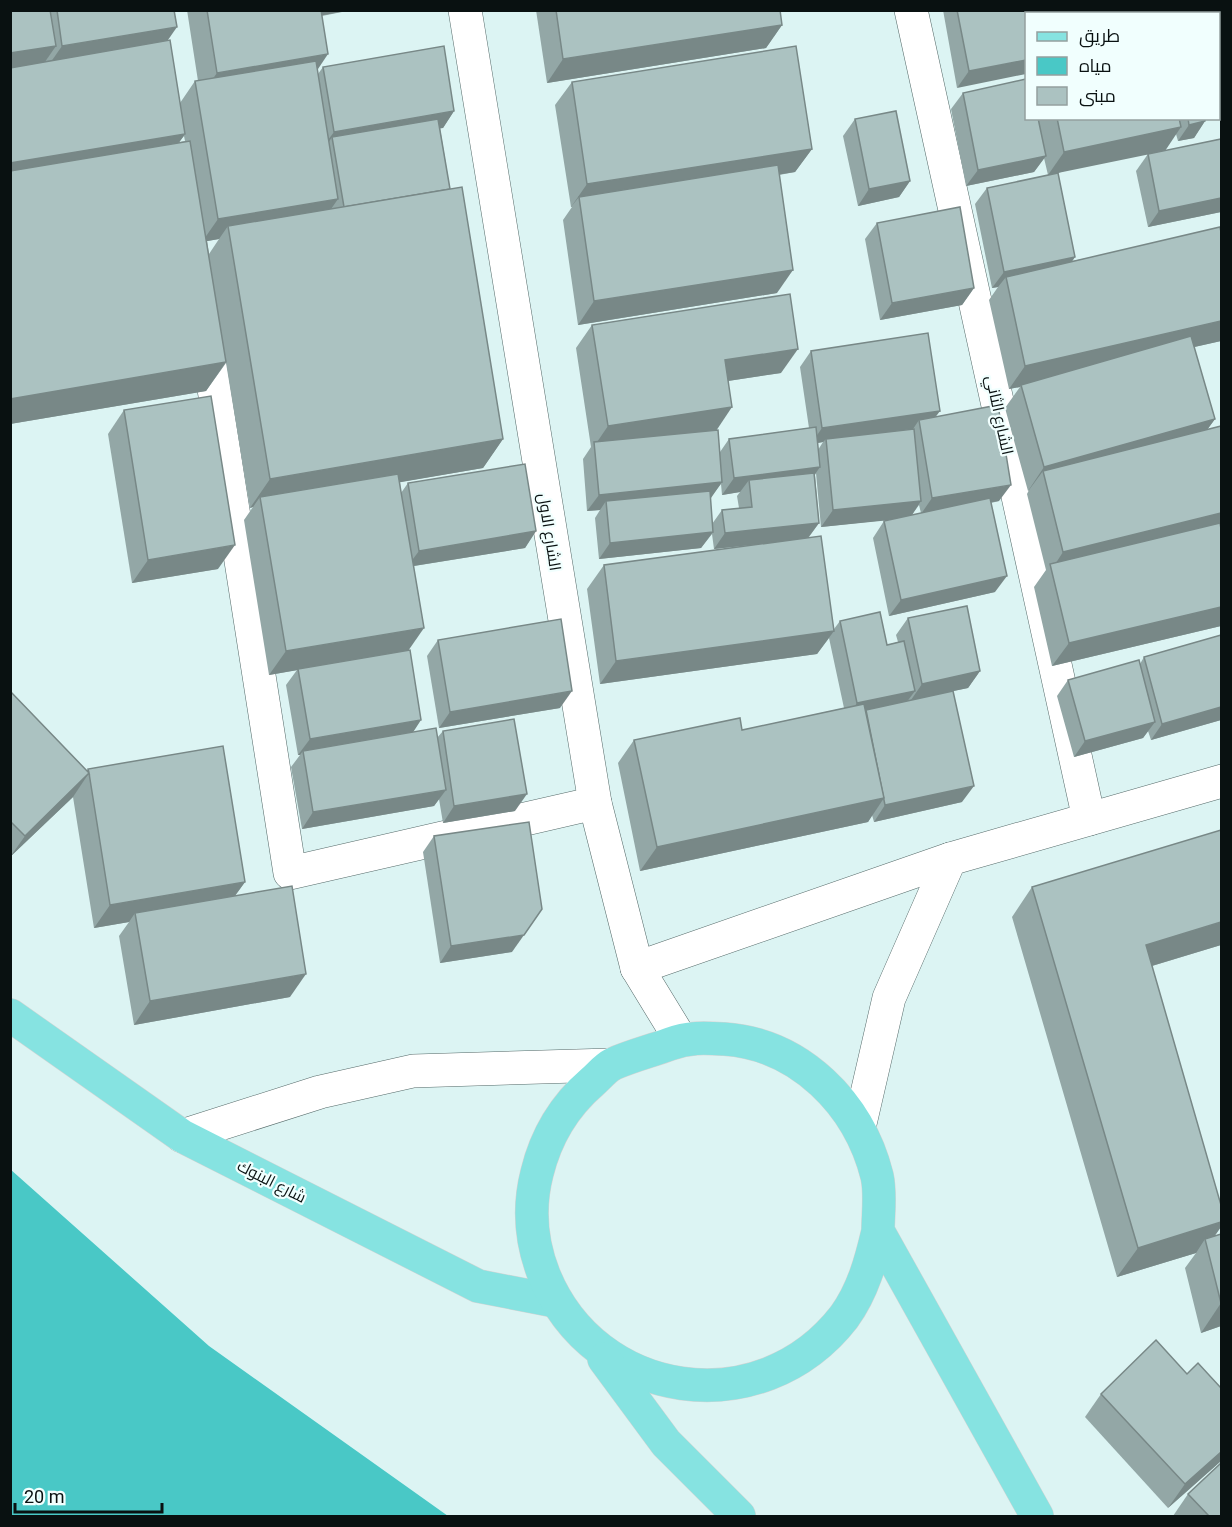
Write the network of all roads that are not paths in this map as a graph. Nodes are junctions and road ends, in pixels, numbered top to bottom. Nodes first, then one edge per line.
1 (465, 10) edge
2 (911, 10) edge
3 (201, 306) edge
4 (1221, 781) edge
5 (595, 802) junction
6 (1089, 819) junction
7 (950, 859) junction
8 (638, 968) junction
9 (10, 1015) edge
10 (681, 1040) junction
11 (610, 1065) junction
12 (859, 1128) junction
13 (182, 1136) junction
14 (878, 1231) junction
15 (555, 1301) junction
16 (596, 1348) junction
17 (739, 1516) edge
18 (1037, 1516) edge

1 - 5 street, الشارع الاول
2 - 6 street, الشارع الثاني
3 - 5 street
4 - 6 street
5 - 8 street, الشارع الاول
6 - 7 street
7 - 8 street
7 - 12 street
8 - 10 street, الشارع الاول
9 - 13 main road, شارع البنوك
10 - 11 main road
10 - 12 main road
11 - 13 street
11 - 15 main road
12 - 14 main road
13 - 15 main road, شارع البنوك
14 - 16 main road
14 - 18 main road
15 - 16 main road
16 - 17 main road

